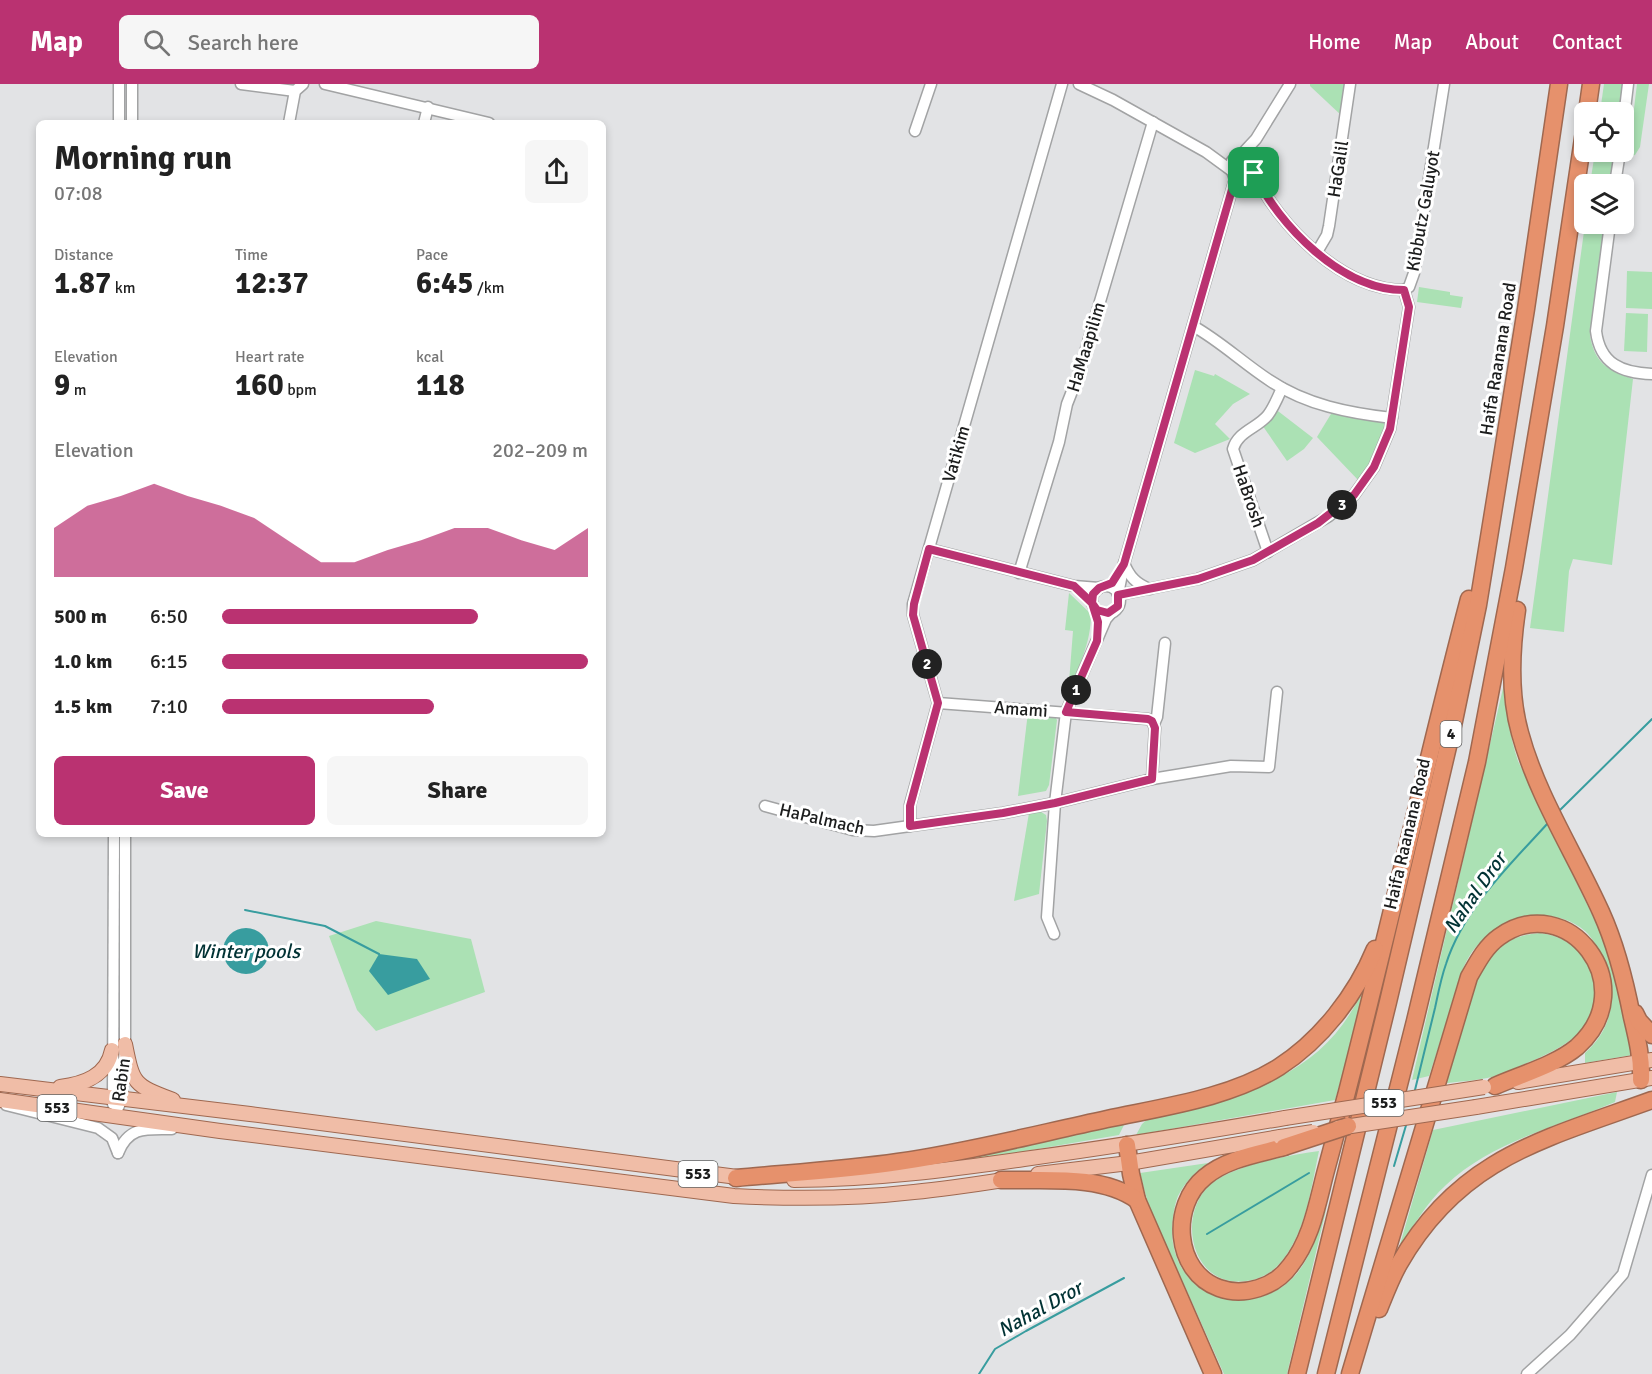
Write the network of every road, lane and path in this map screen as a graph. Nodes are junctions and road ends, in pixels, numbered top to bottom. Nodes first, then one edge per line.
1 (119, 84) edge
2 (132, 84) edge
3 (241, 84) edge
4 (325, 84) edge
5 (931, 84) edge
6 (1062, 84) edge
7 (1079, 84) edge
8 (1092, 84) edge
9 (1290, 84) edge
10 (1350, 84) edge
11 (1444, 84) edge
12 (1559, 84) edge
13 (1591, 84) edge
14 (1628, 84) edge
15 (299, 88) edge
16 (1101, 94) junction
17 (1588, 102) edge
18 (1626, 102) edge
19 (428, 107) junction
20 (119, 120) edge
21 (132, 120) edge
22 (290, 120) edge
23 (425, 120) edge
24 (478, 120) edge
25 (1153, 122) junction
26 (915, 131) dead end
27 (1256, 139) junction
28 (1580, 162) edge
29 (1235, 166) junction
30 (1253, 168) junction
31 (1247, 188) junction
32 (1228, 206) junction
33 (1276, 209) junction
34 (1609, 234) edge
35 (1317, 252) junction
36 (1404, 290) junction
37 (1193, 326) junction
38 (1555, 326) junction
39 (1652, 374) edge
40 (1282, 388) junction
41 (1392, 418) junction
42 (1497, 490) junction
43 (929, 549) junction
44 (1268, 552) junction
45 (1124, 563) junction
46 (1019, 573) junction
47 (1074, 586) junction
48 (1103, 587) junction
49 (1150, 589) junction
50 (1118, 595) junction
51 (1093, 605) junction
52 (1112, 612) junction
53 (1097, 641) junction
54 (1165, 643) dead end
55 (1277, 692) dead end
56 (938, 703) junction
57 (1066, 712) junction
58 (1154, 724) junction
59 (1152, 779) junction
60 (1055, 803) junction
61 (1417, 804) junction
62 (765, 806) dead end
63 (910, 826) junction
64 (114, 837) edge
65 (125, 837) edge
66 (1054, 934) dead end
67 (1629, 1001) junction
68 (1652, 1035) edge
69 (119, 1047) junction
70 (1647, 1061) edge
71 (1646, 1079) edge
72 (0, 1084) edge
73 (1489, 1086) junction
74 (47, 1089) junction
75 (117, 1099) junction
76 (1652, 1100) edge
77 (0, 1102) edge
78 (191, 1107) junction
79 (114, 1116) junction
80 (1348, 1126) joint
81 (220, 1131) junction
82 (1282, 1142) junction
83 (1127, 1145) junction
84 (1129, 1163) junction
85 (1652, 1174) edge
86 (736, 1178) junction
87 (1001, 1180) junction
88 (1137, 1200) junction
89 (1213, 1374) edge
90 (1297, 1374) edge
91 (1326, 1374) edge
92 (1351, 1374) edge
93 (1527, 1374) edge

1 - 20 street
2 - 21 street
3 - 15 street
4 - 19 street
5 - 26 street
6 - 43 street, Vatikim
7 - 16 street
8 - 16 street
9 - 27 street
10 - 35 street, HaGalil
11 - 36 street, Kibbutz Galuyot
12 - 42 highway, Haifa Raanana Road / 4
13 - 17 highway
14 - 18 street
15 - 22 street
16 - 25 street
19 - 23 street
19 - 24 street
25 - 29 street
25 - 46 street, HaMaapilim
27 - 29 street
27 - 30 street
28 - 38 highway, 4
29 - 30 street
29 - 31 street
29 - 32 street
30 - 31 street
30 - 33 street
31 - 32 street
31 - 33 street
32 - 37 street
33 - 35 street
34 - 39 street
35 - 36 street
36 - 41 street, Kibbutz Galuyot
37 - 40 street
37 - 45 street
38 - 67 highway
38 - 91 highway, 4
40 - 41 street
40 - 44 street, HaBrosh
41 - 44 street, Kibbutz Galuyot
42 - 61 highway
42 - 90 highway, Haifa Raanana Road / 4
43 - 46 street
43 - 56 street, Vatikim
44 - 49 street, Kibbutz Galuyot
45 - 48 street
45 - 49 street
45 - 50 street
46 - 47 street
47 - 48 street
47 - 51 street
48 - 50 street
48 - 51 street
49 - 50 street, Kibbutz Galuyot
50 - 52 street
51 - 52 street
51 - 53 street
52 - 53 street
53 - 57 street
54 - 58 street
55 - 59 street, HaPalmach
56 - 57 street, Amami
56 - 63 street
57 - 58 street, Amami
57 - 60 street
58 - 59 street
59 - 60 street, HaPalmach
60 - 63 street, HaPalmach
60 - 66 street
61 - 82 highway
61 - 86 highway
62 - 63 street, HaPalmach
64 - 69 street, Rabin
65 - 69 street, Rabin
67 - 68 highway
67 - 70 highway
69 - 74 main road
69 - 75 street, Rabin
69 - 78 main road
70 - 71 highway
70 - 73 main road, 553
71 - 80 main road, 553, bridge
72 - 74 main road, 553
73 - 83 main road, 553, bridge
73 - 92 highway
74 - 75 main road, 553
75 - 78 main road, 553
75 - 79 street, Rabin
76 - 92 highway
77 - 79 main road, 553
77 - 81 street
78 - 86 main road, 553
79 - 81 main road, 553
80 - 82 highway, bridge
81 - 87 main road, 553
82 - 84 main road, 553
83 - 84 highway
83 - 86 main road, 553
84 - 87 main road, 553
84 - 88 highway
85 - 93 street
87 - 88 highway
88 - 89 highway

